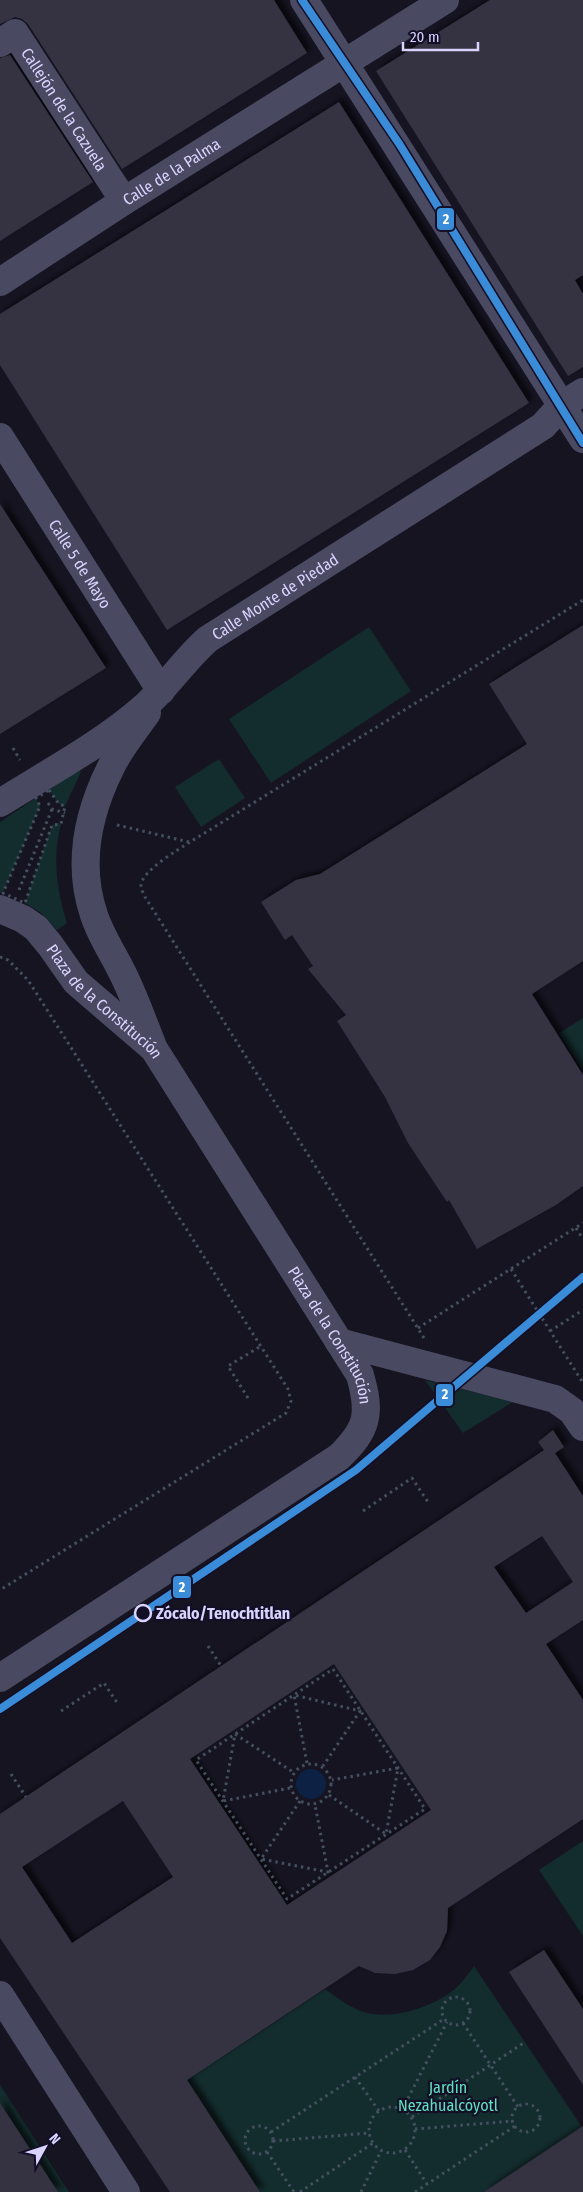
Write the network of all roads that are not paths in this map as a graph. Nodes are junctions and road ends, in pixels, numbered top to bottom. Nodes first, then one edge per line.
1 (304, 0) edge
2 (445, 0) edge
3 (0, 43) edge
4 (343, 64) junction
5 (124, 201) junction
6 (0, 282) edge
7 (573, 399) edge
8 (0, 437) edge
9 (583, 439) edge
10 (162, 691) junction
11 (0, 803) edge
12 (9, 907) edge
13 (154, 1049) junction
14 (339, 1342) junction
15 (583, 1427) edge
16 (0, 1678) edge
17 (0, 1995) edge
18 (126, 2192) edge

1 - 4 street
2 - 4 street, Calle de la Palma
3 - 5 street, Callejón de la Cazuela
4 - 5 street, Calle de la Palma
4 - 7 street
5 - 6 street, Calle de la Palma
7 - 9 street
7 - 10 street, Calle Monte de Piedad
8 - 10 street, Calle 5 de Mayo
10 - 11 street, Calle Monte de Piedad
10 - 13 street
12 - 13 street, Plaza de la Constitución
13 - 14 street, Plaza de la Constitución
14 - 15 street
14 - 16 street, Plaza de la Constitución
17 - 18 street

